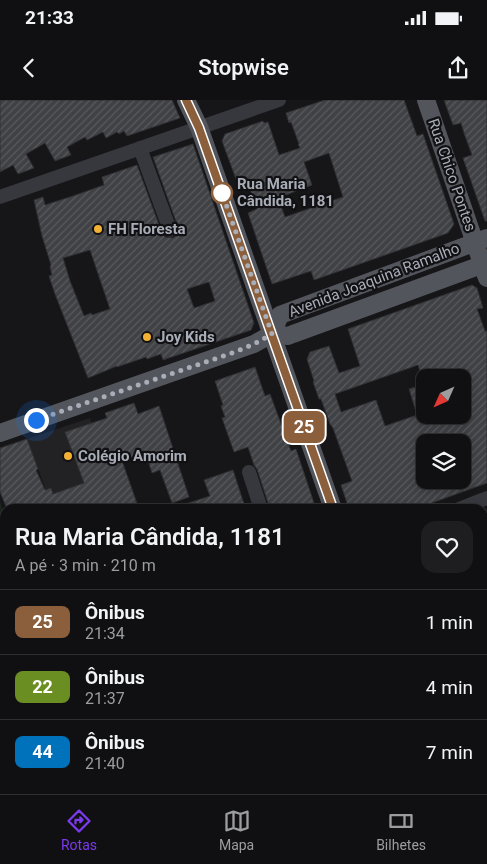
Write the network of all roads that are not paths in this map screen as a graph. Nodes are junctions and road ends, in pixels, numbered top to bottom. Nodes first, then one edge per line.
1 (186, 100) edge
2 (279, 100) edge
3 (426, 100) edge
4 (199, 128) junction
5 (140, 148) junction
6 (0, 197) edge
7 (170, 230) dead end
8 (481, 240) edge
9 (485, 268) edge
10 (272, 334) junction
11 (0, 433) edge
12 (249, 472) dead end
13 (487, 498) edge
14 (259, 504) edge
15 (331, 504) edge
16 (472, 504) edge

1 - 4 main road
2 - 4 street
3 - 8 main road, Rua Chico Pontes
4 - 5 street
4 - 10 main road
5 - 6 street
5 - 7 street
8 - 9 main road, Rua Chico Pontes
8 - 10 main road, Avenida Joaquina Ramalho
9 - 10 main road, Avenida Joaquina Ramalho
10 - 11 main road, Avenida Joaquina Ramalho
10 - 15 main road
12 - 14 street
13 - 16 street

